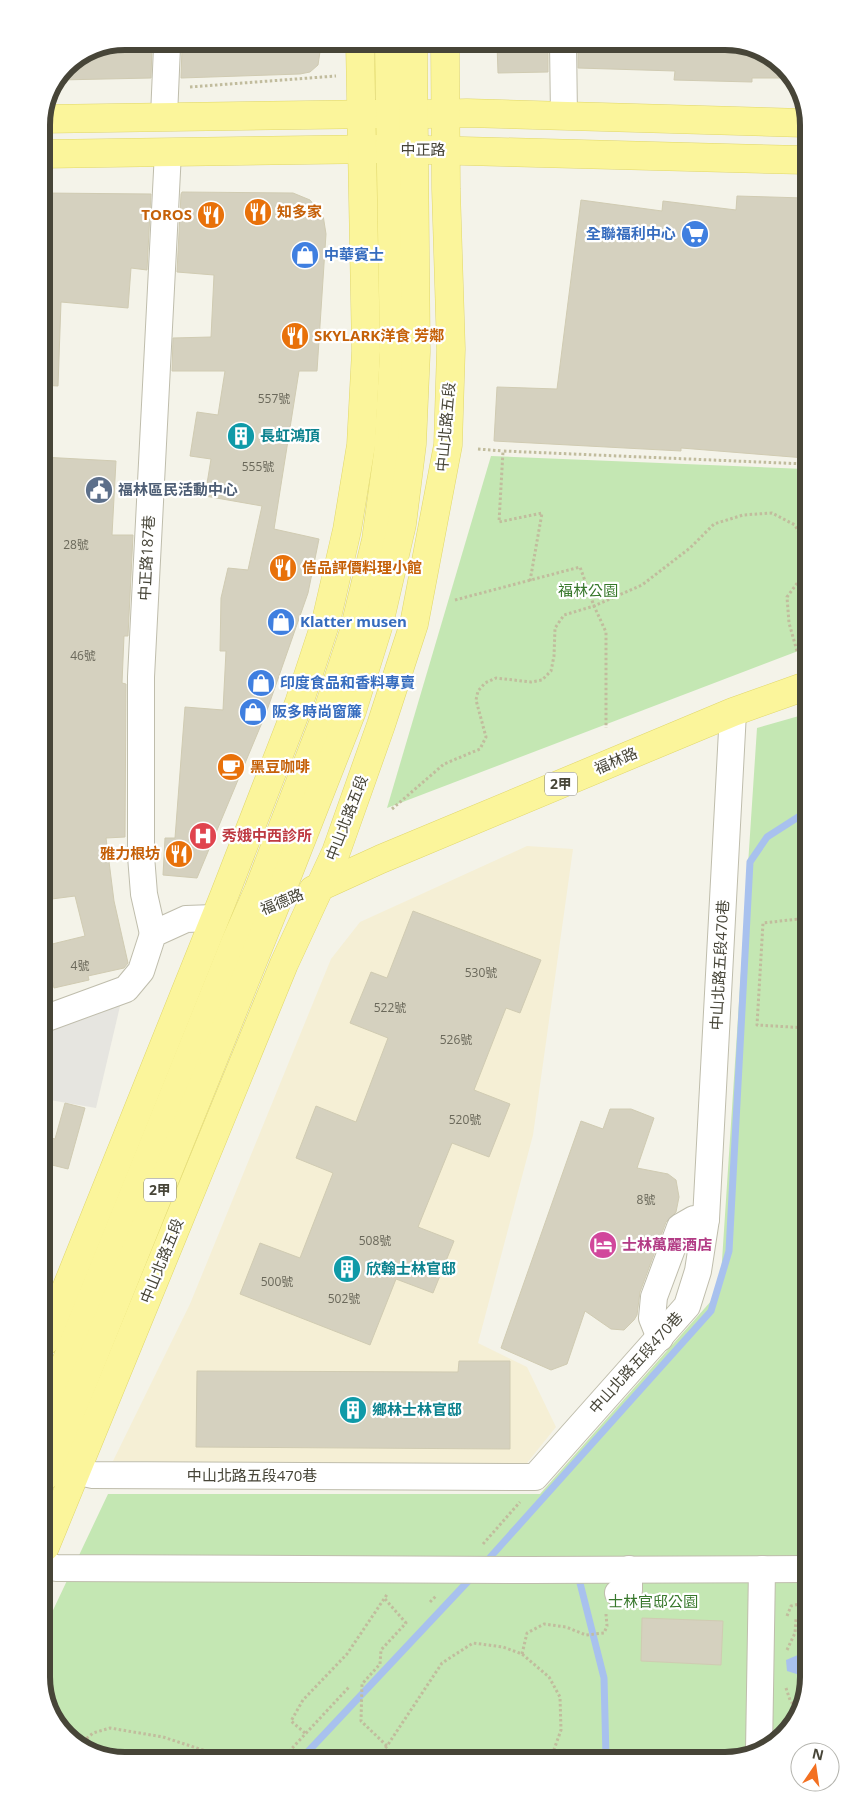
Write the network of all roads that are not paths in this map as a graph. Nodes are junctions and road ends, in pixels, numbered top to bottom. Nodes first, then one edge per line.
1 (167, 50) edge
2 (360, 50) edge
3 (389, 50) edge
4 (412, 50) edge
5 (445, 50) edge
6 (563, 50) edge
7 (361, 114) junction
8 (402, 114) junction
9 (447, 114) junction
10 (164, 116) junction
11 (564, 116) junction
12 (50, 119) edge
13 (800, 123) edge
14 (363, 148) junction
15 (402, 150) junction
16 (447, 150) junction
17 (168, 152) junction
18 (50, 154) edge
19 (800, 160) edge
20 (800, 688) edge
21 (732, 712) junction
22 (318, 887) junction
23 (276, 906) junction
24 (247, 916) junction
25 (214, 918) junction
26 (153, 934) junction
27 (50, 1017) edge
28 (132, 1124) junction
29 (168, 1142) junction
30 (204, 1159) junction
31 (50, 1328) edge
32 (50, 1395) edge
33 (50, 1462) edge
34 (75, 1471) junction
35 (50, 1534) edge
36 (50, 1566) edge
37 (629, 1569) junction
38 (762, 1569) junction
39 (800, 1569) edge
40 (618, 1593) road end
41 (759, 1743) edge

1 - 10 street
2 - 7 main road
3 - 8 main road, 中山北路五段
4 - 8 main road, 中山北路五段
5 - 9 main road, 中山北路五段
6 - 11 street
7 - 8 main road
7 - 10 main road
7 - 14 main road
8 - 9 main road
8 - 15 main road, 中山北路五段
9 - 11 main road
9 - 16 main road, 中山北路五段
10 - 12 main road
11 - 13 main road
14 - 15 main road, 中正路
14 - 17 main road, 中正路
14 - 25 main road
15 - 16 main road, 中正路
15 - 23 main road, 中山北路五段
15 - 24 main road, 中山北路五段
16 - 19 main road, 中正路
16 - 22 main road, 中山北路五段
17 - 18 main road, 中正路
17 - 26 street, 中正路187巷
20 - 21 main road, 福林路 / 2甲
21 - 22 main road, 福林路 / 2甲
21 - 34 street, 中山北路五段470巷
22 - 23 main road, 福德路 / 2甲
22 - 30 main road, 中山北路五段
23 - 24 main road, 福德路 / 2甲
23 - 29 main road, 中山北路五段 / 2甲
24 - 25 main road, 福德路
24 - 29 main road, 中山北路五段 / 2甲
25 - 26 street
25 - 28 main road
26 - 27 street
28 - 29 main road
28 - 31 main road
29 - 30 main road
29 - 32 main road, 中山北路五段 / 2甲
29 - 33 main road, 中山北路五段 / 2甲
30 - 34 main road, 中山北路五段
34 - 35 main road, 中山北路五段
36 - 37 street
37 - 38 street
37 - 40 street
38 - 39 street
38 - 41 street

